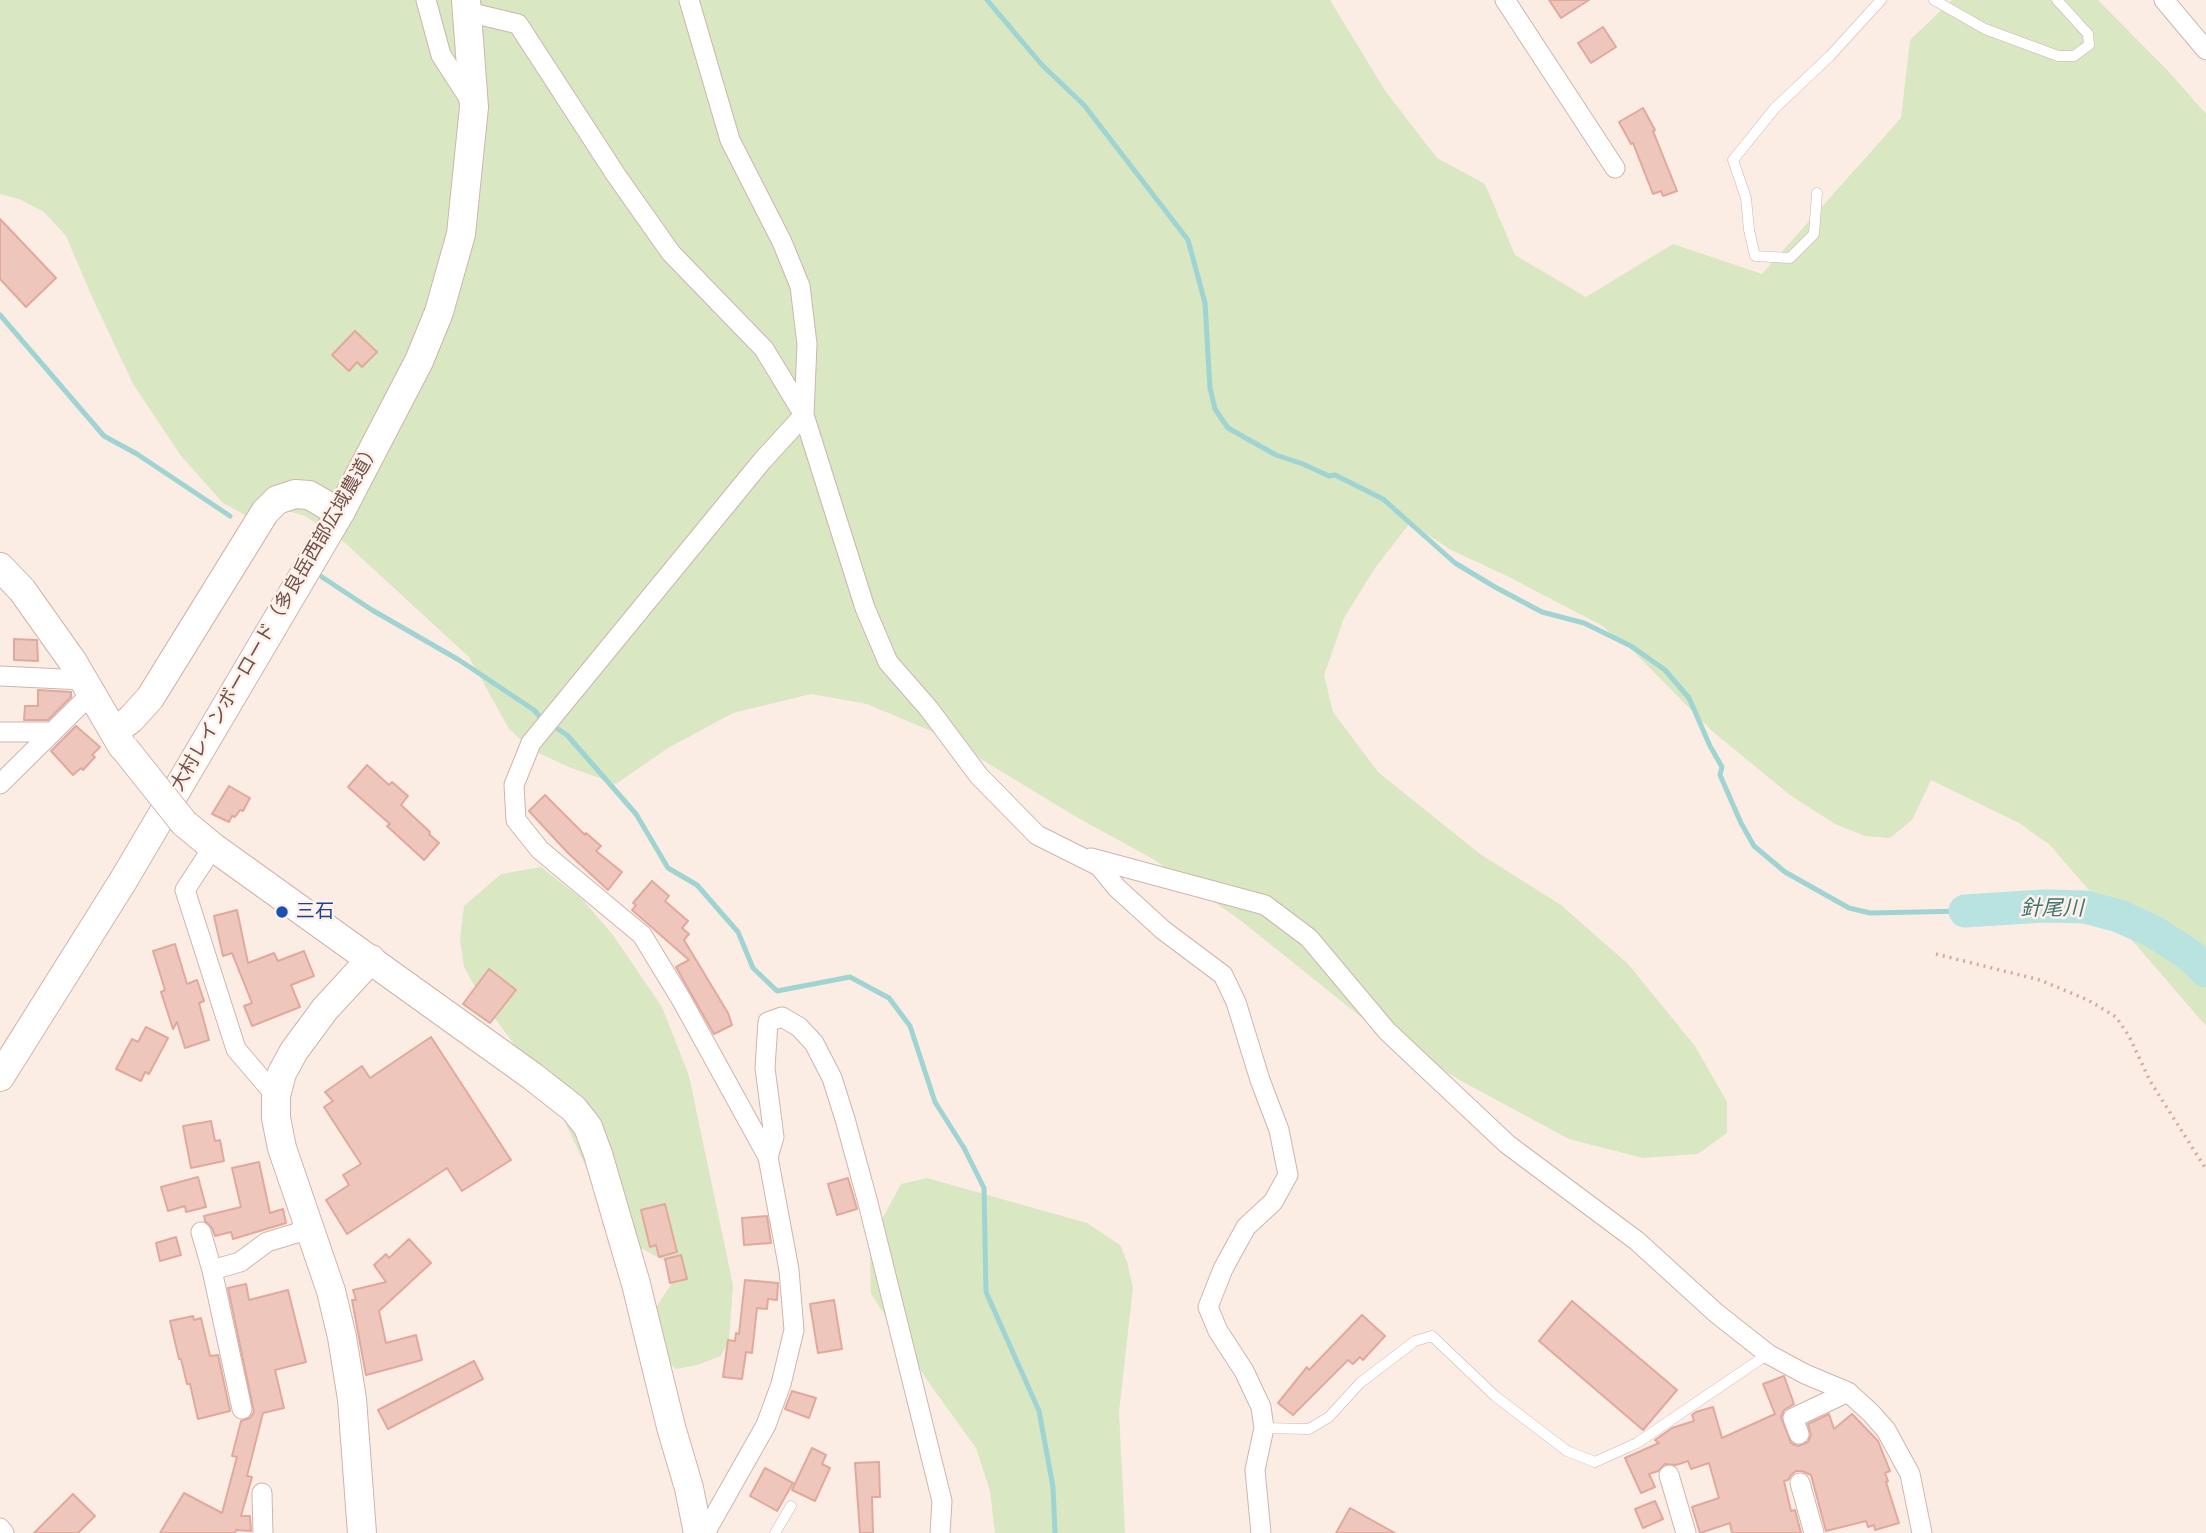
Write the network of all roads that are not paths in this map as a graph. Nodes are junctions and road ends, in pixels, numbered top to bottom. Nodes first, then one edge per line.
1 (426, 0) edge
2 (689, 0) edge
3 (1505, 0) edge
4 (1881, 0) edge
5 (1934, 0) edge
6 (2057, 0) edge
7 (2164, 0) edge
8 (467, 6) edge
9 (2206, 50) edge
10 (474, 107) junction
11 (1615, 168) dead end
12 (1817, 193) dead end
13 (804, 415) junction
14 (340, 513) junction
15 (6, 579) edge
16 (0, 676) edge
17 (88, 687) junction
18 (0, 732) edge
19 (52, 732) junction
20 (119, 741) junction
21 (0, 784) edge
22 (213, 847) junction
23 (1073, 853) junction
24 (371, 959) junction
25 (0, 1077) edge
26 (276, 1096) junction
27 (768, 1157) junction
28 (310, 1229) junction
29 (201, 1231) dead end
30 (212, 1270) junction
31 (1768, 1354) junction
32 (1848, 1392) junction
33 (242, 1409) dead end
34 (1264, 1428) junction
35 (1798, 1434) dead end
36 (1670, 1475) dead end
37 (1800, 1483) dead end
38 (262, 1493) dead end
39 (791, 1506) dead end
40 (0, 1528) edge
41 (704, 1532) edge
42 (4, 1533) edge
43 (262, 1533) edge
44 (362, 1533) edge
45 (775, 1533) edge
46 (940, 1533) edge
47 (1261, 1533) edge
48 (1686, 1533) edge
49 (1814, 1533) edge
50 (1922, 1533) edge

1 - 10 street
2 - 13 street
3 - 11 street
4 - 12 lane
5 - 6 lane
7 - 9 street
8 - 10 street, 大村レインボーロード（多良岳西部広域農道）
8 - 13 street
10 - 14 street, 大村レインボーロード（多良岳西部広域農道）
13 - 23 street
13 - 27 street
14 - 20 street
14 - 25 street, 大村レインボーロード（多良岳西部広域農道）
15 - 17 street
16 - 17 street
17 - 19 street
17 - 20 street
18 - 19 street
19 - 21 street
20 - 22 street, bridge
22 - 24 street
22 - 26 street
23 - 31 street
23 - 34 street
24 - 26 street
24 - 41 street
26 - 28 street
27 - 41 street
27 - 46 street
28 - 30 street
28 - 44 street
29 - 30 street
30 - 33 street
31 - 32 street
31 - 34 lane
32 - 35 street
32 - 50 street
34 - 47 street
36 - 48 street
37 - 49 street
38 - 43 street
39 - 45 lane
40 - 42 street

